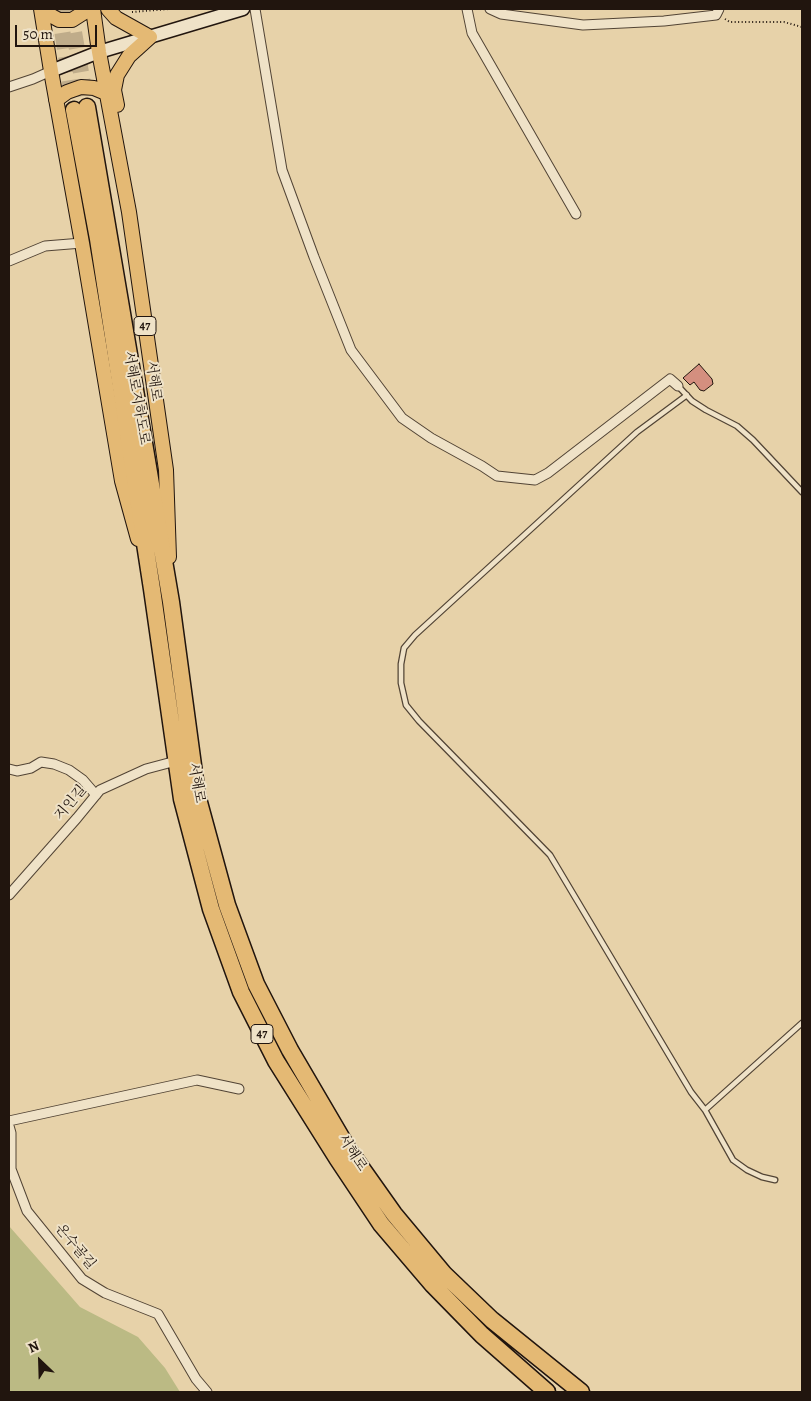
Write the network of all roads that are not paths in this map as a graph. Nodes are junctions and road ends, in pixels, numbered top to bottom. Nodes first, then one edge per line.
1 (42, 9) edge
2 (86, 9) edge
3 (93, 9) edge
4 (243, 9) edge
5 (255, 9) edge
6 (467, 9) edge
7 (490, 9) edge
8 (717, 12) edge
9 (112, 13) edge
10 (150, 37) junction
11 (99, 52) junction
12 (50, 71) junction
13 (9, 87) edge
14 (106, 93) junction
15 (56, 100) junction
16 (129, 212) junction
17 (576, 214) dead end
18 (82, 243) junction
19 (9, 261) edge
20 (678, 386) joint
21 (686, 395) junction
22 (802, 492) edge
23 (152, 589) junction
24 (171, 602) junction
25 (176, 762) junction
26 (9, 769) edge
27 (96, 795) junction
28 (9, 895) edge
29 (802, 1023) edge
30 (239, 1089) dead end
31 (705, 1110) junction
32 (9, 1121) edge
33 (9, 1126) edge
34 (775, 1180) dead end
35 (207, 1392) edge
36 (547, 1392) edge
37 (581, 1392) edge

1 - 2 main road
1 - 12 main road, 47
3 - 11 main road, 47
4 - 10 street
5 - 20 street
6 - 17 street
7 - 8 street
9 - 10 main road
10 - 11 street
10 - 16 main road
11 - 12 street
11 - 14 main road, 서해로 / 47
12 - 13 street
12 - 15 main road, 서해로 / 47
14 - 15 main road
14 - 16 main road, 서해로 / 47
15 - 18 main road, 서해로 / 47
16 - 24 main road, 서해로 / 47
18 - 19 street
18 - 23 main road, 서해로 / 47
20 - 21 lane
21 - 22 lane
21 - 31 lane
23 - 24 highway, 서해로지하도로 / 47
23 - 25 highway, 서해로 / 47
24 - 37 highway, 서해로 / 47
25 - 27 street, 지인길
25 - 36 highway, 서해로 / 47
26 - 27 street
27 - 28 street, 지인길
29 - 31 lane
30 - 32 street
31 - 34 lane
33 - 35 street, 온수골길

